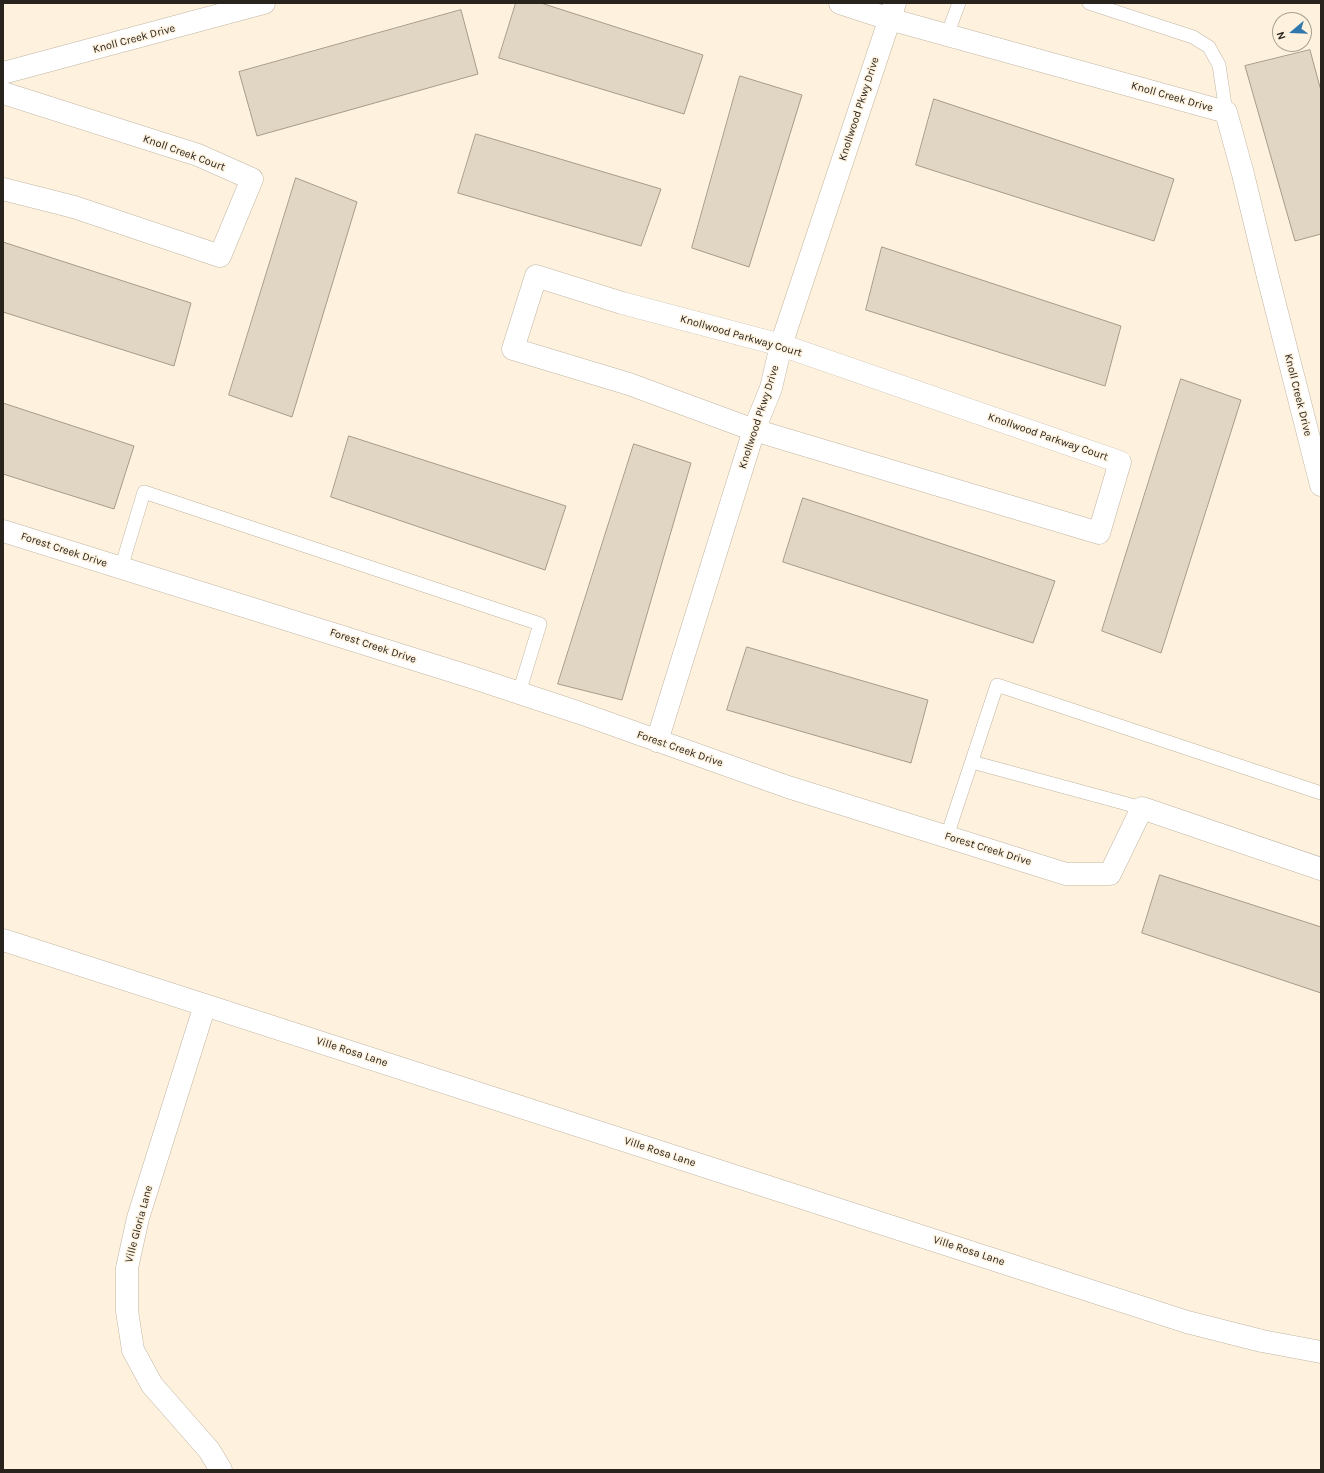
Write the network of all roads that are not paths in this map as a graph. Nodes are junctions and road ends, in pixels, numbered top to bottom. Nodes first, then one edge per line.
1 (264, 3) edge
2 (840, 3) edge
3 (959, 3) edge
4 (1089, 3) edge
5 (892, 11) edge
6 (947, 35) junction
7 (3, 73) edge
8 (3, 93) edge
9 (1226, 112) junction
10 (3, 189) edge
11 (781, 345) junction
12 (754, 430) junction
13 (1321, 485) edge
14 (3, 530) edge
15 (122, 568) junction
16 (519, 693) junction
17 (657, 741) junction
18 (972, 762) junction
19 (1321, 793) edge
20 (1142, 808) junction
21 (947, 836) junction
22 (1321, 869) edge
23 (3, 940) edge
24 (205, 1005) junction
25 (1321, 1352) edge
26 (221, 1470) edge

1 - 7 street, Knoll Creek Drive
2 - 5 street, Knoll Creek Drive
3 - 6 lane
4 - 9 lane
5 - 6 street, Knoll Creek Drive
5 - 11 street, Knollwood Pkwy Drive
6 - 9 street, Knoll Creek Drive
8 - 10 street, Knoll Creek Court
9 - 13 street, Knoll Creek Drive
11 - 12 street, Knollwood Pkwy Drive
11 - 12 street, Knollwood Parkway Court
11 - 12 street, Knollwood Parkway Court
12 - 17 street, Knollwood Pkwy Drive
14 - 15 street, Forest Creek Drive
15 - 16 street, Forest Creek Drive
15 - 16 lane
16 - 17 street, Forest Creek Drive
17 - 21 street, Forest Creek Drive
18 - 19 lane
18 - 20 lane
18 - 21 lane
20 - 21 street, Forest Creek Drive
20 - 22 street
23 - 24 street, Ville Rosa Lane
24 - 25 street, Ville Rosa Lane
24 - 26 street, Ville Gloria Lane

